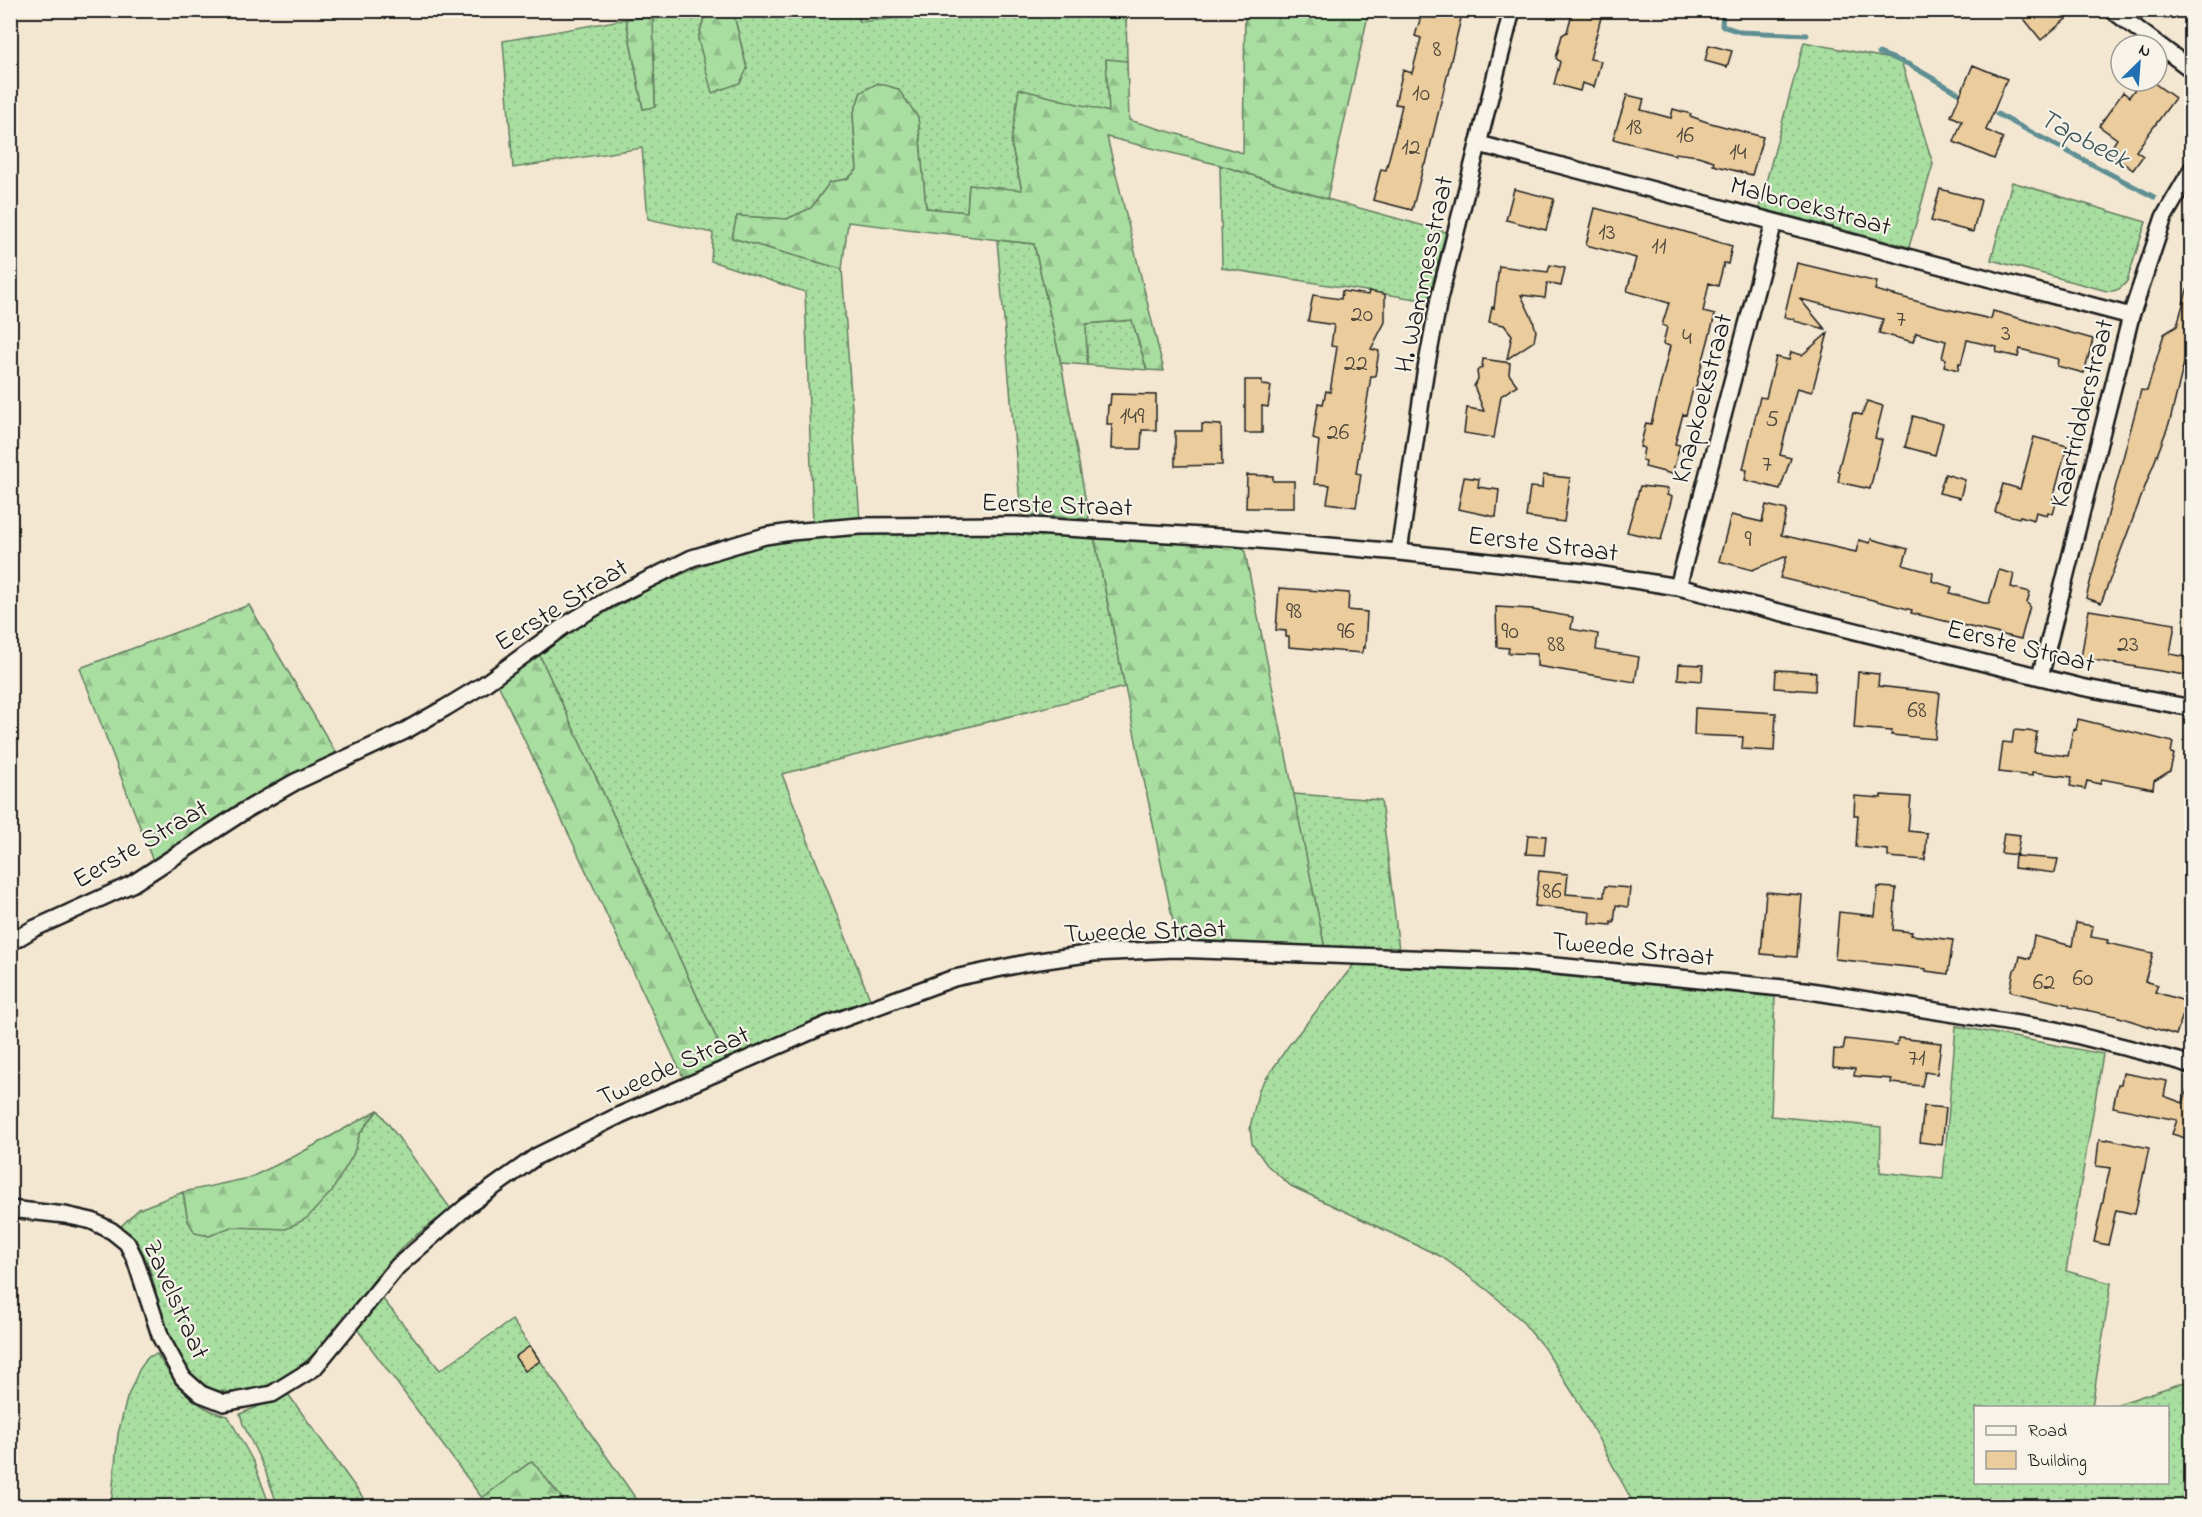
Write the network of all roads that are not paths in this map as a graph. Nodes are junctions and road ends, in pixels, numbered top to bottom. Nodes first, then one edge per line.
1 (1512, 10) edge
2 (2112, 10) edge
3 (2192, 70) edge
4 (1479, 144) junction
5 (2192, 169) edge
6 (1774, 222) junction
7 (2131, 316) junction
8 (1399, 552) junction
9 (1678, 587) junction
10 (2040, 677) junction
11 (2192, 708) edge
12 (10, 943) edge
13 (2192, 1066) edge
14 (10, 1209) edge
15 (224, 1403) joint

1 - 4 street, H. Wammesstraat
2 - 3 street
4 - 6 street, Malbroekstraat
4 - 8 street, H. Wammesstraat
5 - 7 street, Kaartridderstraat
6 - 7 street, Malbroekstraat
6 - 9 street, Knapkoekstraat
7 - 10 street, Kaartridderstraat
8 - 9 street, Eerste Straat
8 - 12 street, Eerste Straat
9 - 10 street, Eerste Straat
10 - 11 street, Eerste Straat
13 - 15 street, Tweede Straat
14 - 15 street, Zavelstraat

